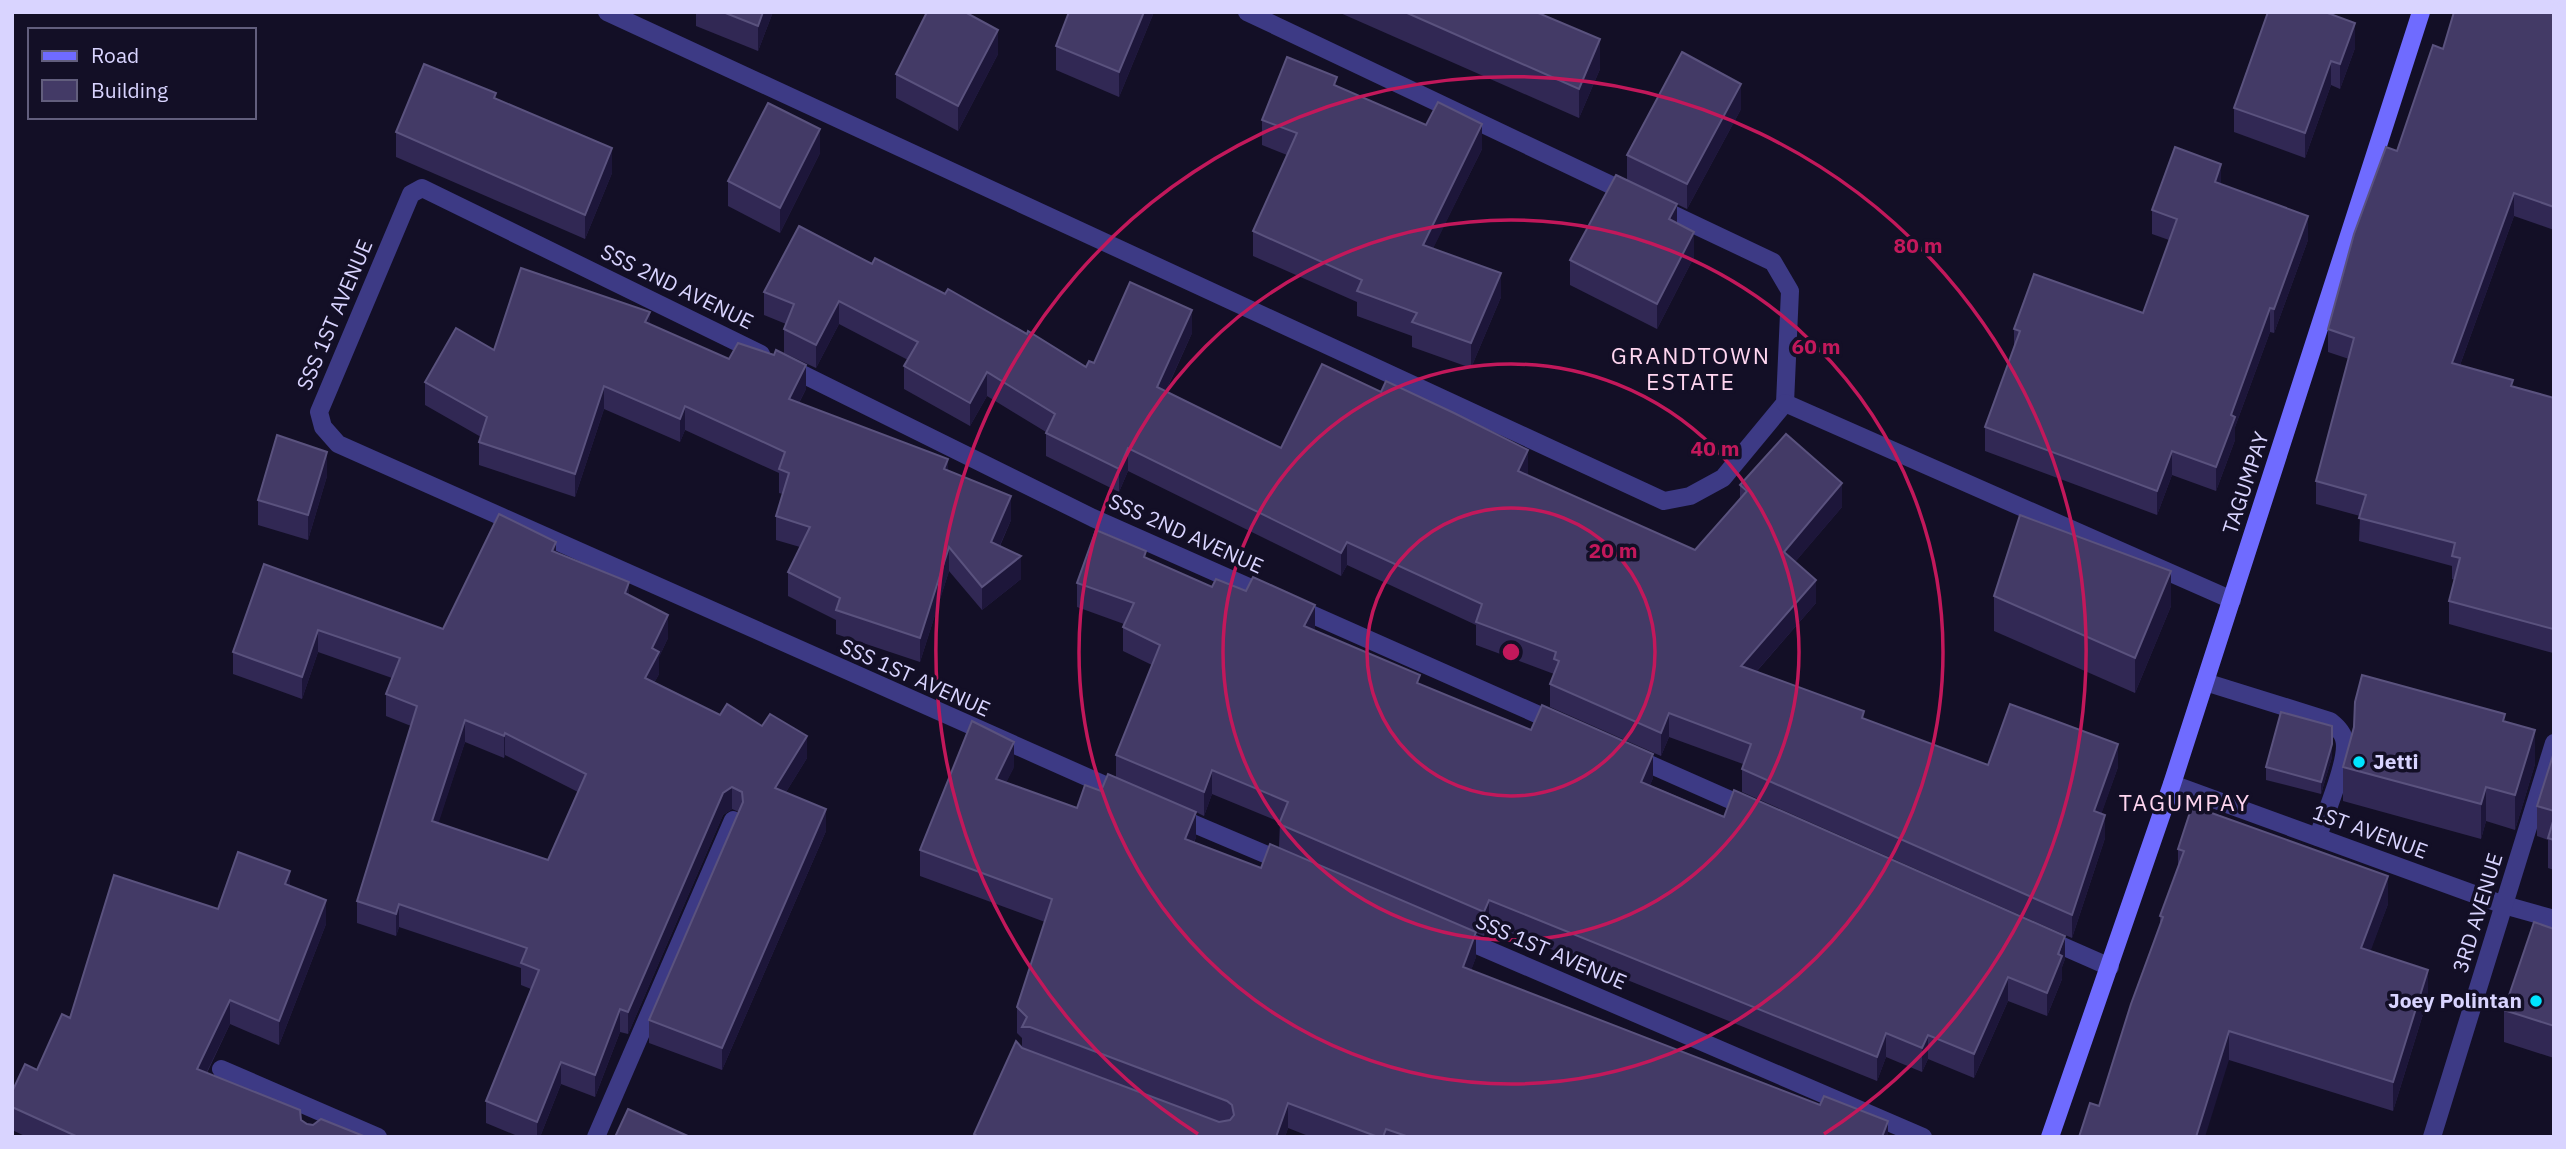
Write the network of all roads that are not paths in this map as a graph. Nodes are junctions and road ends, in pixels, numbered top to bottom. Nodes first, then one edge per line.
1 (607, 12) edge
2 (1247, 12) edge
3 (2421, 12) edge
4 (411, 194) joint
5 (1785, 403) junction
6 (2232, 600) junction
7 (2205, 681) junction
8 (1578, 732) edge
9 (2554, 743) edge
10 (1616, 749) edge
11 (2172, 784) junction
12 (1769, 817) edge
13 (733, 820) edge
14 (2318, 837) junction
15 (1300, 869) edge
16 (2504, 905) junction
17 (2554, 919) edge
18 (1440, 929) edge
19 (2024, 929) edge
20 (2110, 967) junction
21 (220, 1069) dead end
22 (378, 1137) edge
23 (596, 1137) edge
24 (1923, 1137) edge
25 (2050, 1137) edge
26 (2432, 1137) edge

1 - 5 street
2 - 5 street
3 - 6 main road, TAGUMPAY
4 - 8 street, SSS 2ND AVENUE
4 - 15 street, SSS 1ST AVENUE
5 - 6 street
6 - 7 main road, TAGUMPAY
7 - 11 main road, TAGUMPAY
7 - 14 street
9 - 16 street, 3RD AVENUE
10 - 12 street
11 - 14 street, 1ST AVENUE
11 - 20 main road, TAGUMPAY
13 - 23 street
14 - 16 street, 1ST AVENUE
16 - 17 street, 1ST AVENUE
16 - 26 street, 3RD AVENUE
18 - 24 street, SSS 1ST AVENUE
19 - 20 street
20 - 25 main road, TAGUMPAY
21 - 22 street

